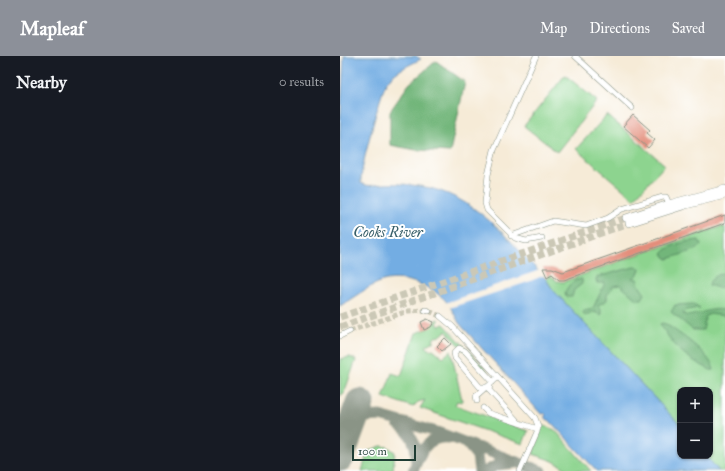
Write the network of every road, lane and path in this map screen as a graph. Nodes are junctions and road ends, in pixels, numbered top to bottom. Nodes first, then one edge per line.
1 (536, 56) edge
2 (575, 56) edge
3 (632, 108) dead end
4 (725, 189) edge
5 (725, 195) edge
6 (666, 207) junction
7 (627, 221) tunnel mouth
8 (511, 236) junction
9 (542, 238) dead end
10 (440, 316) tunnel mouth
11 (350, 331) tunnel mouth
12 (340, 336) edge
13 (498, 377) junction
14 (487, 386) junction
15 (477, 401) dead end
16 (483, 408) dead end
17 (522, 425) junction
18 (538, 429) junction
19 (520, 471) edge

1 - 8 lane
2 - 3 lane
4 - 6 highway
5 - 6 highway
6 - 7 highway
6 - 8 lane
8 - 9 lane
10 - 13 lane
11 - 12 lane
13 - 14 lane
13 - 18 lane
14 - 14 lane
14 - 15 lane
14 - 17 lane
16 - 17 lane
17 - 18 lane
18 - 19 lane

